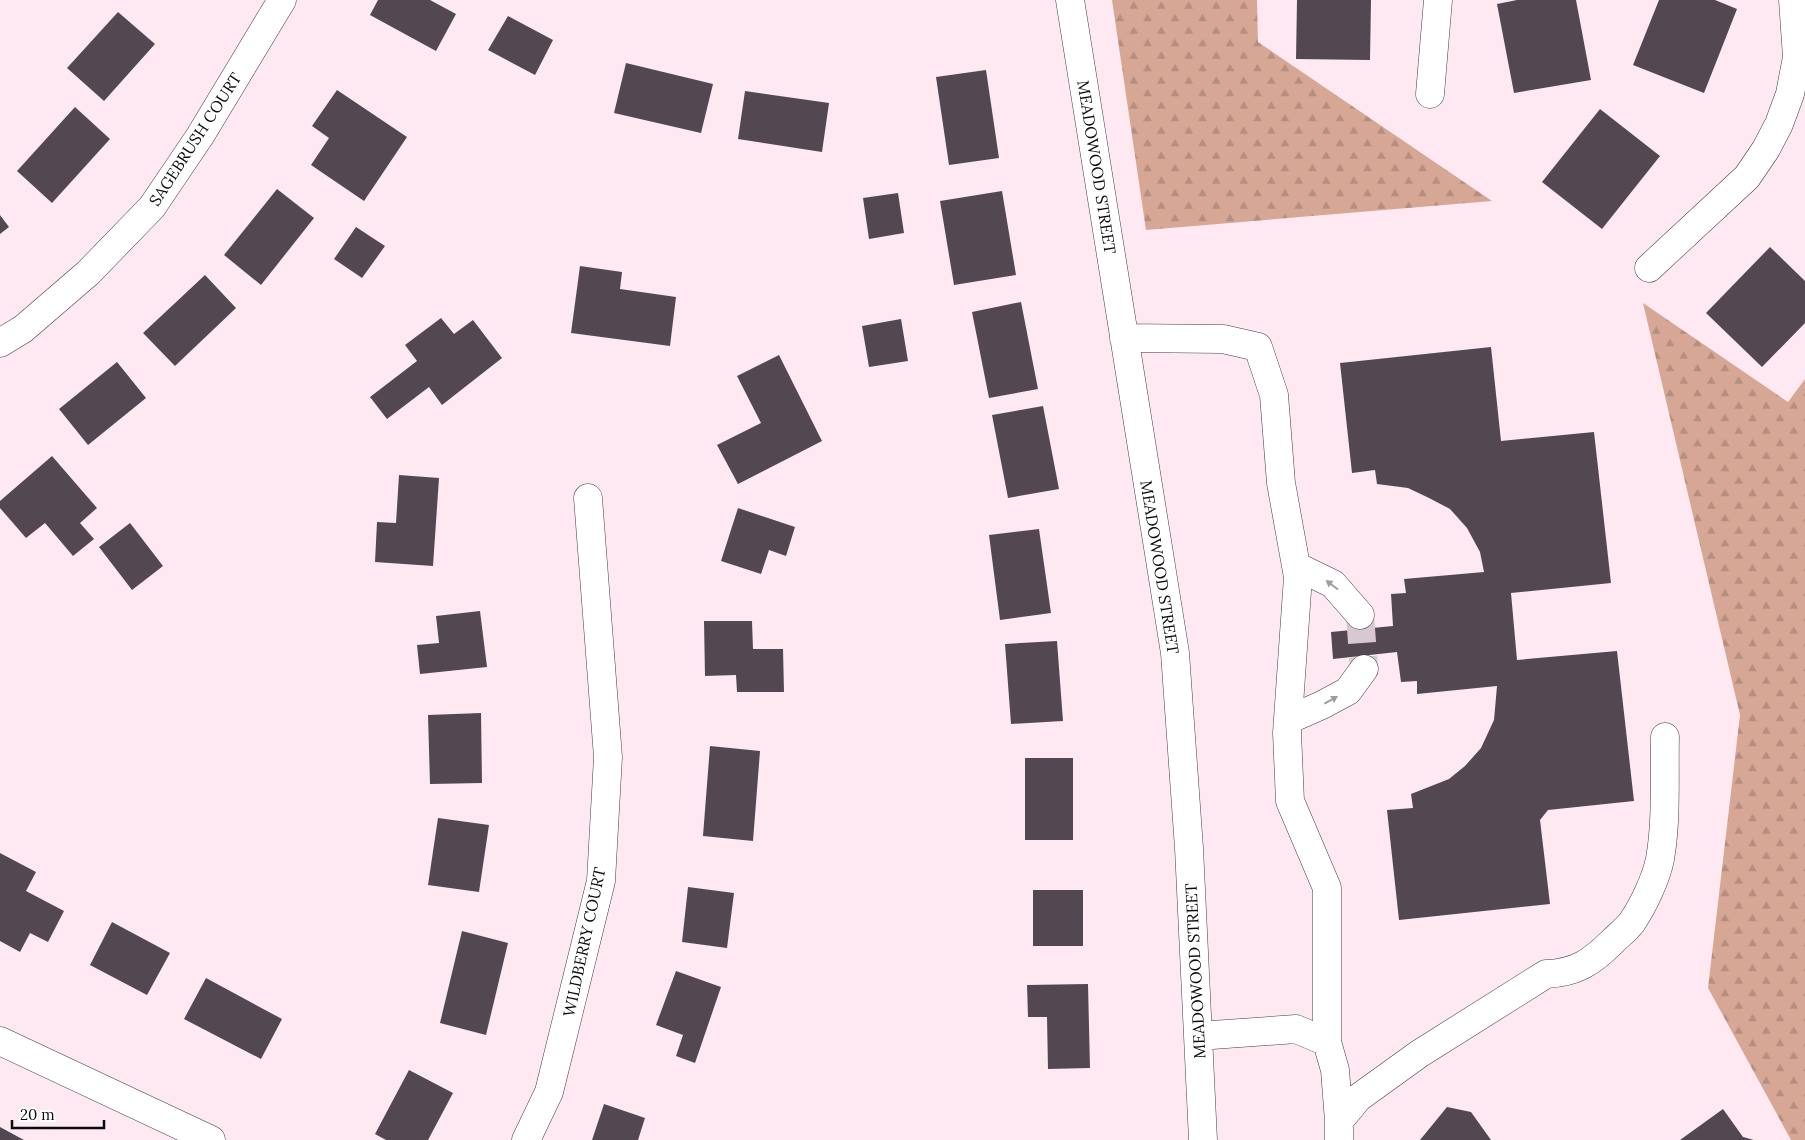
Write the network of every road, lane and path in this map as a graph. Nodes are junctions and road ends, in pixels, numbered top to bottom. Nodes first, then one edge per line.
1 (282, 0) edge
2 (1070, 0) edge
3 (1438, 0) edge
4 (1793, 0) edge
5 (1430, 94) dead end
6 (1648, 268) dead end
7 (1124, 338) junction
8 (0, 343) edge
9 (588, 498) dead end
10 (1296, 566) junction
11 (1360, 615) tunnel mouth
12 (1364, 669) tunnel mouth
13 (1288, 720) junction
14 (1665, 736) dead end
15 (1198, 1036) junction
16 (0, 1041) edge
17 (1327, 1042) junction
18 (1339, 1131) edge
19 (211, 1140) edge
20 (526, 1140) edge
21 (1203, 1140) edge

1 - 8 street, SAGEBRUSH COURT
2 - 7 street, MEADOWOOD STREET
3 - 5 street
4 - 6 street
7 - 10 street
7 - 15 street, MEADOWOOD STREET
9 - 20 street, WILDBERRY COURT
11 -> 10 street
10 - 13 street
13 -> 12 street
13 - 17 street
14 - 18 street
15 - 17 street
15 - 21 street, MEADOWOOD STREET
16 - 19 street
17 - 18 street

